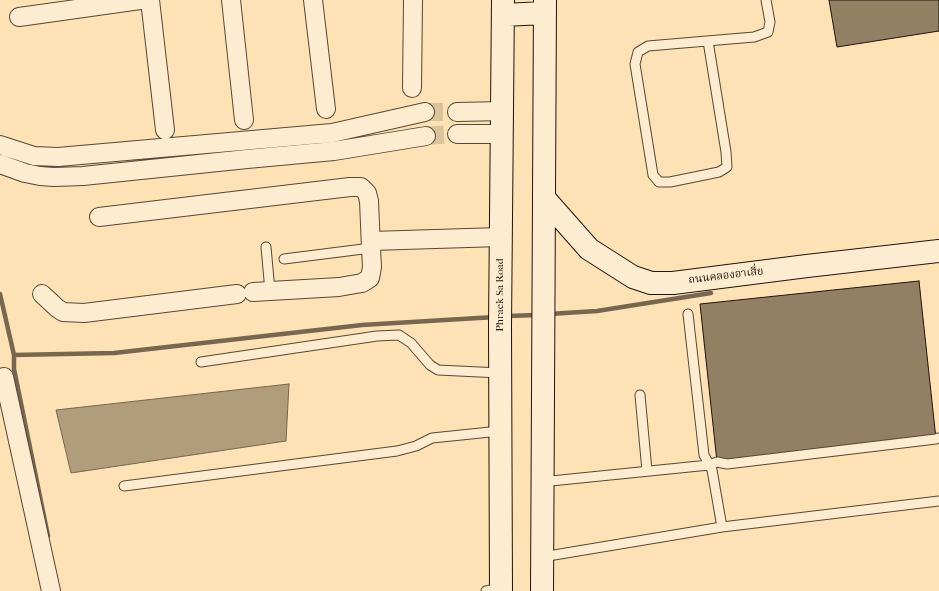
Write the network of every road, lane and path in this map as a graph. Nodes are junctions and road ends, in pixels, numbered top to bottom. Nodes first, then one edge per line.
1 (140, 0) edge
2 (150, 0) edge
3 (231, 0) edge
4 (313, 0) edge
5 (412, 0) edge
6 (766, 0) edge
7 (545, 6) edge
8 (503, 7) edge
9 (19, 17) dead end
10 (708, 41) junction
11 (412, 88) dead end
12 (326, 109) dead end
13 (502, 111) junction
14 (457, 112) tunnel mouth
15 (244, 120) dead end
16 (165, 130) dead end
17 (332, 133) junction
18 (457, 134) tunnel mouth
19 (502, 134) junction
20 (248, 140) junction
21 (0, 145) edge
22 (159, 148) junction
23 (334, 152) junction
24 (81, 155) junction
25 (247, 159) junction
26 (0, 164) edge
27 (161, 168) junction
28 (83, 176) junction
29 (544, 198) junction
30 (99, 217) dead end
31 (500, 237) junction
32 (371, 244) junction
33 (266, 247) dead end
34 (939, 251) edge
35 (284, 259) dead end
36 (253, 292) junction
37 (42, 294) dead end
38 (688, 314) dead end
39 (201, 362) dead end
40 (500, 373) junction
41 (4, 377) dead end
42 (640, 395) dead end
43 (500, 431) junction
44 (938, 438) edge
45 (709, 466) junction
46 (647, 471) junction
47 (542, 482) junction
48 (124, 486) dead end
49 (939, 501) edge
50 (722, 527) junction
51 (542, 557) junction
52 (496, 590) edge
53 (51, 591) edge
54 (542, 591) edge

1 - 9 street
2 - 16 street
3 - 15 street
4 - 12 street
5 - 11 street
6 - 10 lane
7 - 8 main road
7 - 29 main road
8 - 13 main road, Phraek Sa Road
10 - 10 lane
13 - 14 street
13 - 19 main road, Phraek Sa Road
17 - 20 street
17 - 23 street
17 - 23 street
18 - 19 street
19 - 31 main road, Phraek Sa Road
20 - 22 street
20 - 25 street
21 - 24 street
22 - 24 street
22 - 27 street
23 - 25 street
24 - 28 street
25 - 27 street
26 - 28 street
27 - 28 street
29 - 34 main road, ถนนคลองอาเสี่ย
29 - 47 main road
30 - 32 street
31 - 32 street
31 - 40 main road, Phraek Sa Road
32 - 35 lane
32 - 36 street
33 - 36 lane
36 - 37 street
38 - 45 lane
39 - 40 lane
40 - 43 main road, Phraek Sa Road
41 - 53 street
42 - 46 lane
43 - 48 lane
43 - 52 main road, Phraek Sa Road
44 - 45 lane
45 - 46 lane
45 - 50 lane
46 - 47 lane
47 - 51 main road
49 - 50 lane
50 - 51 lane
51 - 54 main road

